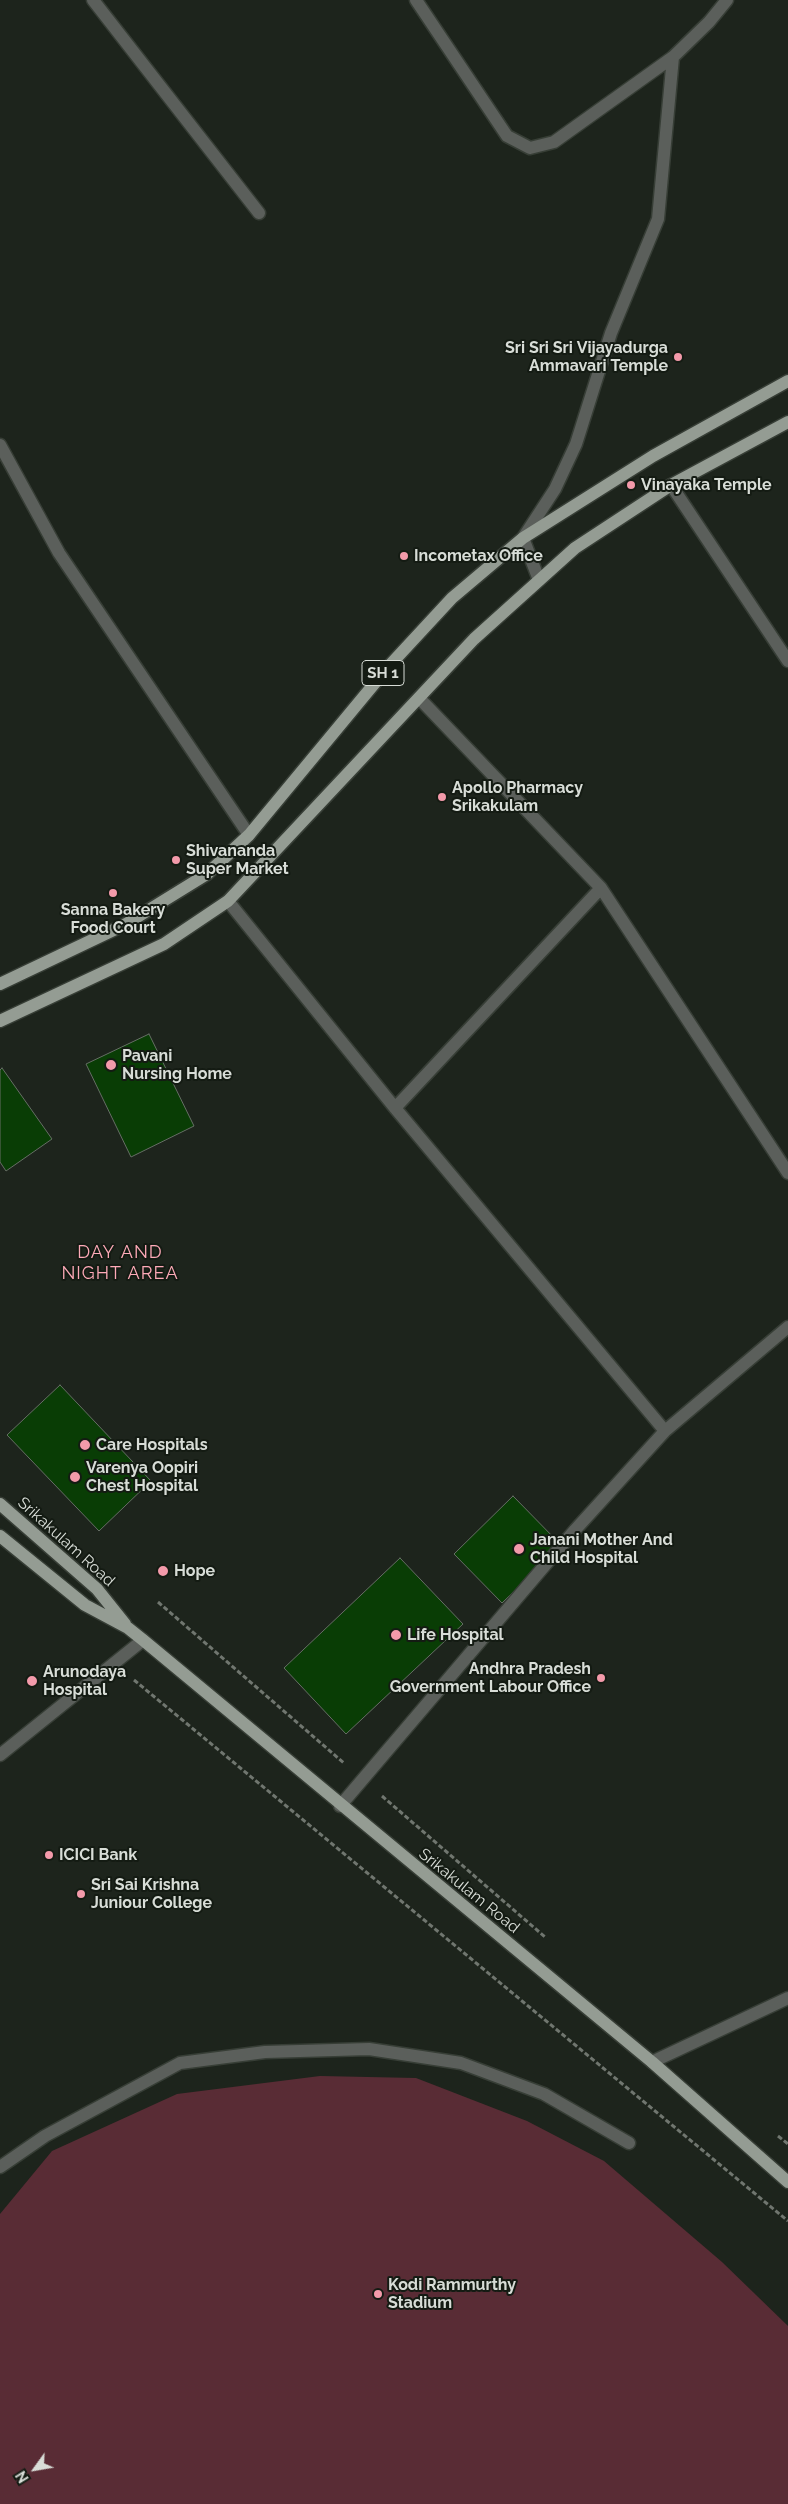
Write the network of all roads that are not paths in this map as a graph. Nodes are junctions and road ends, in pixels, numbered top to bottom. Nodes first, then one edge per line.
1 (93, 0) edge
2 (416, 0) edge
3 (727, 0) edge
4 (673, 57) junction
5 (260, 213) dead end
6 (788, 381) edge
7 (788, 422) edge
8 (0, 445) edge
9 (672, 485) junction
10 (523, 538) junction
11 (539, 580) junction
12 (788, 661) edge
13 (420, 698) junction
14 (249, 835) junction
15 (601, 888) junction
16 (228, 900) junction
17 (0, 984) edge
18 (0, 1022) edge
19 (395, 1108) junction
20 (788, 1173) edge
21 (788, 1327) edge
22 (665, 1431) junction
23 (0, 1504) edge
24 (0, 1536) edge
25 (128, 1628) junction
26 (143, 1640) junction
27 (0, 1755) edge
28 (340, 1806) junction
29 (788, 1998) edge
30 (652, 2062) junction
31 (629, 2143) dead end
32 (0, 2167) edge
33 (788, 2182) edge

1 - 5 street
2 - 4 street
3 - 4 street
4 - 10 street
6 - 10 main road, SH 1
7 - 9 main road, SH 1
8 - 14 street
9 - 11 main road, SH 1
9 - 12 street
10 - 11 street
10 - 14 main road, SH 1
11 - 13 main road, SH 1
13 - 15 street
13 - 16 main road, SH 1
14 - 17 main road, SH 1
15 - 19 street
15 - 20 street
16 - 18 main road, SH 1
16 - 19 street
19 - 22 street
21 - 22 street
22 - 28 street
23 - 25 main road, Srikakulam Road
24 - 25 main road, Srikakulam Road
25 - 26 main road, Srikakulam Road
26 - 27 street
26 - 28 main road, Srikakulam Road
28 - 30 main road, Srikakulam Road
29 - 30 street
30 - 33 main road, Srikakulam Road
31 - 32 street

